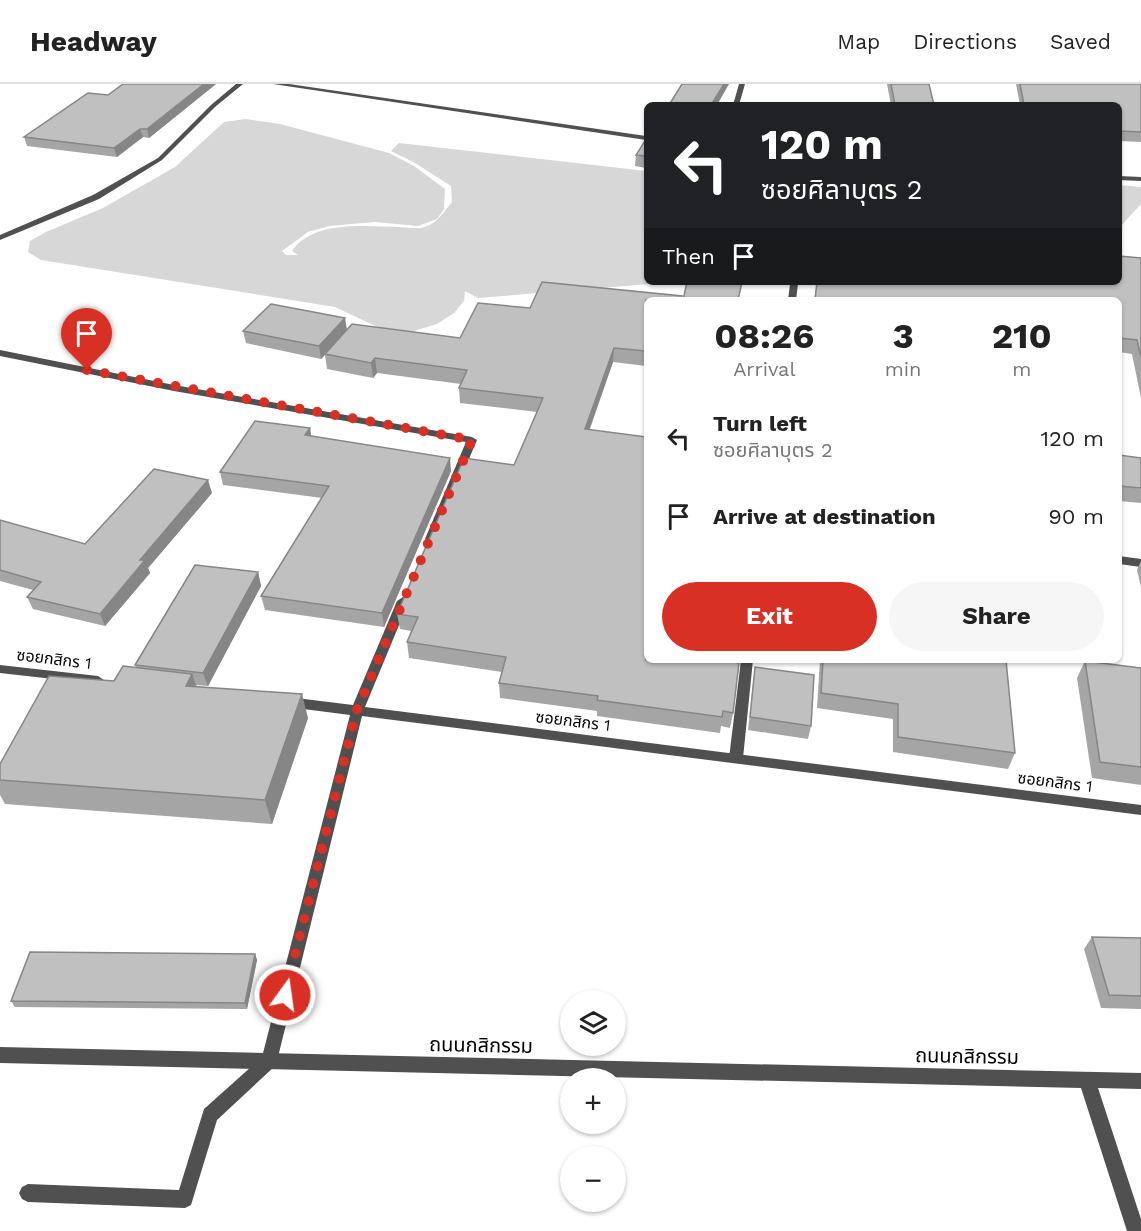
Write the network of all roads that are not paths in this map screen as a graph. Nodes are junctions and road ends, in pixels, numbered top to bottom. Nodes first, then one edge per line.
1 (240, 84) edge
2 (276, 84) edge
3 (742, 84) edge
4 (737, 102) edge
5 (644, 138) edge
6 (1122, 178) edge
7 (1141, 179) edge
8 (0, 238) edge
9 (0, 354) edge
10 (426, 548) edge
11 (1122, 560) edge
12 (1141, 563) edge
13 (408, 591) edge
14 (747, 663) edge
15 (0, 669) edge
16 (107, 681) edge
17 (274, 701) edge
18 (357, 710) junction
19 (736, 758) junction
20 (1141, 810) edge
21 (0, 1055) edge
22 (269, 1061) junction
23 (1087, 1080) junction
24 (1141, 1081) edge
25 (28, 1193) dead end
26 (1136, 1231) edge

1 - 8 street
2 - 5 street
3 - 4 street
6 - 7 street
9 - 10 street
11 - 12 street
13 - 18 street
14 - 19 street
15 - 16 street, ซอยกสิกร 1
17 - 18 street, ซอยกสิกร 1
18 - 19 street, ซอยกสิกร 1
18 - 22 street
19 - 20 street, ซอยกสิกร 1
21 - 22 street, ถนนกสิกรรม
22 - 23 street, ถนนกสิกรรม
22 - 25 street
23 - 24 street, ถนนกสิกรรม
23 - 26 street

